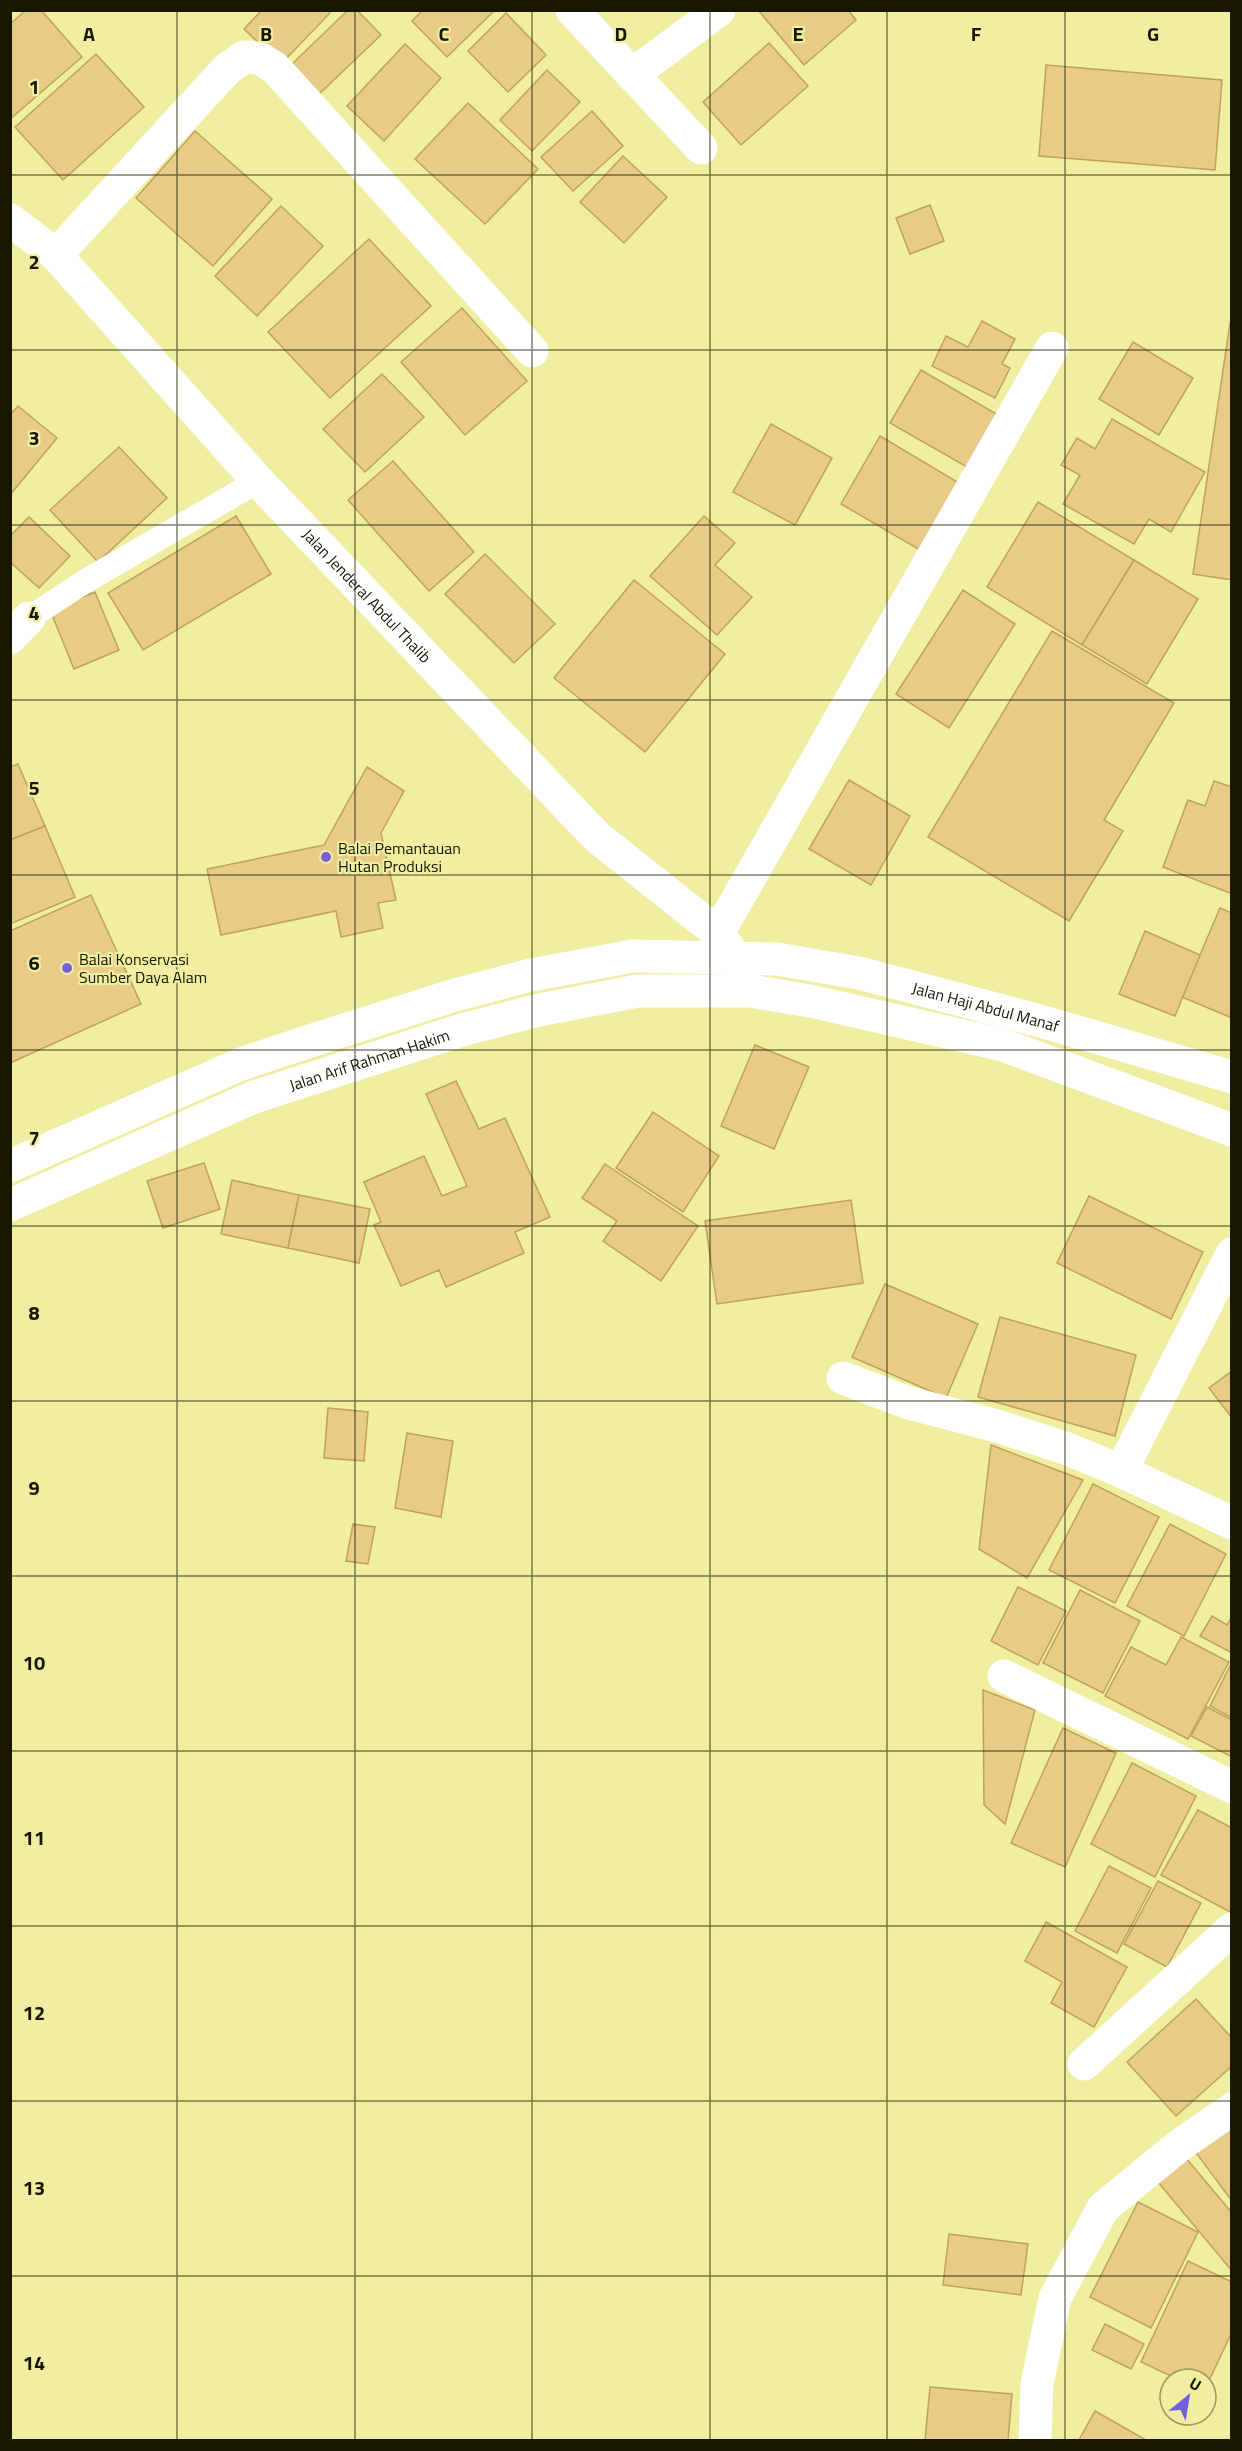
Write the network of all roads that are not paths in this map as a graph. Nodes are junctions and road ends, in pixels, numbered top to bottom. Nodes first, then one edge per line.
1 (572, 10) edge
2 (719, 10) edge
3 (632, 75) junction
4 (701, 148) dead end
5 (10, 220) edge
6 (56, 255) junction
7 (1052, 348) dead end
8 (532, 351) dead end
9 (258, 481) junction
10 (20, 628) edge
11 (727, 946) junction
12 (750, 991) junction
13 (1232, 1077) edge
14 (1232, 1130) edge
15 (10, 1166) edge
16 (10, 1205) edge
17 (1232, 1254) edge
18 (843, 1378) dead end
19 (1121, 1472) junction
20 (1232, 1523) edge
21 (1004, 1676) dead end
22 (1232, 1787) edge
23 (1230, 1935) edge
24 (1084, 2064) dead end
25 (1232, 2109) edge
26 (1035, 2440) edge

1 - 3 street
2 - 3 street
3 - 4 street
5 - 6 street, Jalan Jenderal Abdul Thalib
6 - 8 street
6 - 9 street, Jalan Jenderal Abdul Thalib
7 - 11 street
9 - 10 lane
9 - 11 street, Jalan Jenderal Abdul Thalib
11 - 12 street
11 - 13 street, Jalan Haji Abdul Manaf
11 - 15 street
12 - 14 street, Jalan Haji Abdul Manaf
12 - 16 street, Jalan Arif Rahman Hakim
17 - 19 street
18 - 19 street
19 - 20 street
21 - 22 street
23 - 24 street
25 - 26 street

